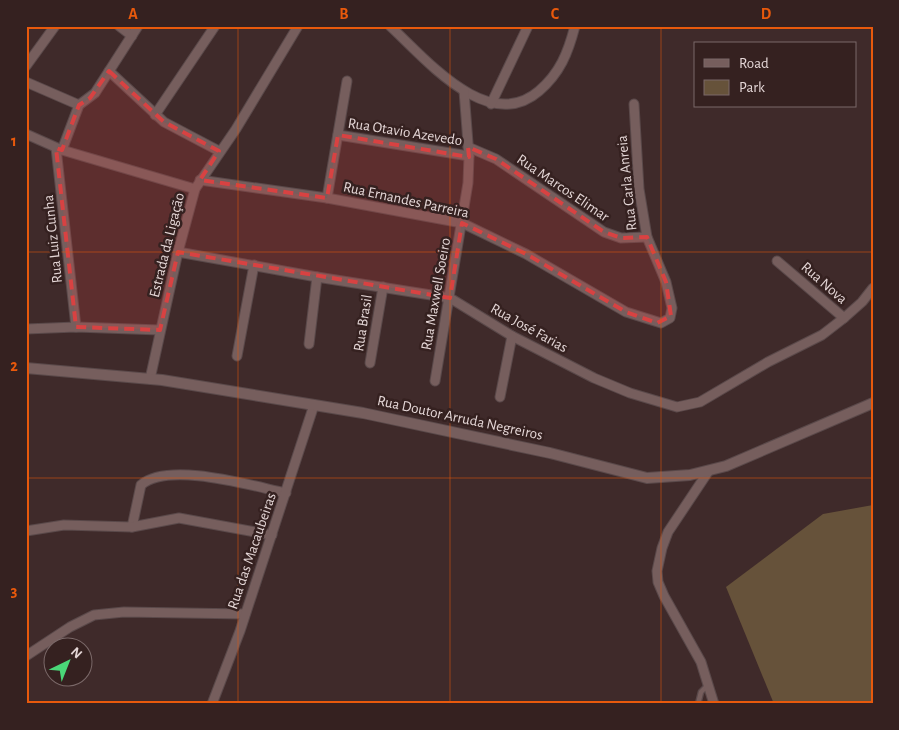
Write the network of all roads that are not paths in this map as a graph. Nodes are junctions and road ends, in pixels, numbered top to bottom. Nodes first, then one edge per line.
1 (55, 26) edge
2 (119, 26) edge
3 (138, 26) edge
4 (215, 26) edge
5 (298, 26) edge
6 (390, 26) edge
7 (528, 26) edge
8 (575, 26) edge
9 (132, 36) junction
10 (26, 66) edge
11 (109, 71) junction
12 (346, 81) dead end
13 (26, 82) edge
14 (464, 91) junction
15 (491, 104) junction
16 (634, 104) dead end
17 (79, 105) junction
18 (155, 115) junction
19 (26, 134) edge
20 (338, 135) junction
21 (59, 149) junction
22 (219, 151) junction
23 (469, 152) junction
24 (200, 180) junction
25 (195, 189) junction
26 (327, 198) junction
27 (462, 223) junction
28 (647, 237) junction
29 (178, 252) junction
30 (777, 261) dead end
31 (254, 265) junction
32 (317, 277) junction
33 (383, 287) junction
34 (871, 295) edge
35 (450, 298) junction
36 (671, 316) joint
37 (844, 318) junction
38 (76, 327) junction
39 (26, 329) edge
40 (160, 330) junction
41 (512, 336) junction
42 (309, 344) dead end
43 (238, 356) dead end
44 (370, 363) dead end
45 (26, 368) edge
46 (150, 379) junction
47 (435, 381) dead end
48 (500, 397) dead end
49 (873, 403) edge
50 (314, 405) junction
51 (708, 472) junction
52 (286, 493) junction
53 (132, 528) junction
54 (26, 531) edge
55 (272, 535) junction
56 (245, 614) junction
57 (26, 656) edge
58 (709, 684) junction
59 (212, 704) edge
60 (698, 704) edge
61 (714, 704) edge

1 - 10 street
2 - 9 street
3 - 9 street, Rua Luiz Cunha
4 - 18 street
5 - 22 street, Estrada da Ligação
6 - 14 street
7 - 15 street
8 - 15 street
9 - 11 street, Rua Luiz Cunha
11 - 17 street, Rua Luiz Cunha
11 - 18 street
12 - 20 street
13 - 17 street
14 - 15 street
14 - 23 street, Rua Maxwell Soeiro
16 - 28 street, Rua Carla Anreia
17 - 21 street, Rua Luiz Cunha
18 - 22 street
19 - 21 street
20 - 23 street, Rua Otavio Azevedo
20 - 26 street
21 - 25 street
21 - 38 street, Rua Luiz Cunha
22 - 24 street, Estrada da Ligação
23 - 27 street, Rua Maxwell Soeiro
23 - 28 street, Rua Marcos Elimar
24 - 25 street, Estrada da Ligação
24 - 26 street, Rua Ernandes Parreira
25 - 29 street, Estrada da Ligação
26 - 27 street, Rua Ernandes Parreira
27 - 35 street, Rua Maxwell Soeiro
27 - 36 street, Rua Ernandes Parreira
28 - 36 street, Rua Carla Anreia
29 - 31 street, Rua José Farias
29 - 40 street, Estrada da Ligação
30 - 37 street, Rua Nova
31 - 32 street, Rua José Farias
31 - 43 street
32 - 33 street, Rua José Farias
32 - 42 street
33 - 35 street, Rua José Farias
33 - 44 street, Rua Brasil
34 - 37 street, Rua Nova
35 - 41 street, Rua José Farias
35 - 47 street, Rua Maxwell Soeiro
37 - 41 street, Rua José Farias
38 - 39 street
38 - 40 street
40 - 46 street, Estrada da Ligação
41 - 48 street
45 - 46 street, Rua Doutor Arruda Negreiros
46 - 50 street, Rua Doutor Arruda Negreiros
49 - 51 street, Rua Doutor Arruda Negreiros
50 - 51 street, Rua Doutor Arruda Negreiros
50 - 52 street, Rua das Macaubeiras
51 - 58 street
52 - 53 street
52 - 55 street, Rua das Macaubeiras
53 - 54 street
53 - 55 street
55 - 56 street, Rua das Macaubeiras
56 - 57 street
56 - 59 street, Rua das Macaubeiras
58 - 60 lane
58 - 61 street

